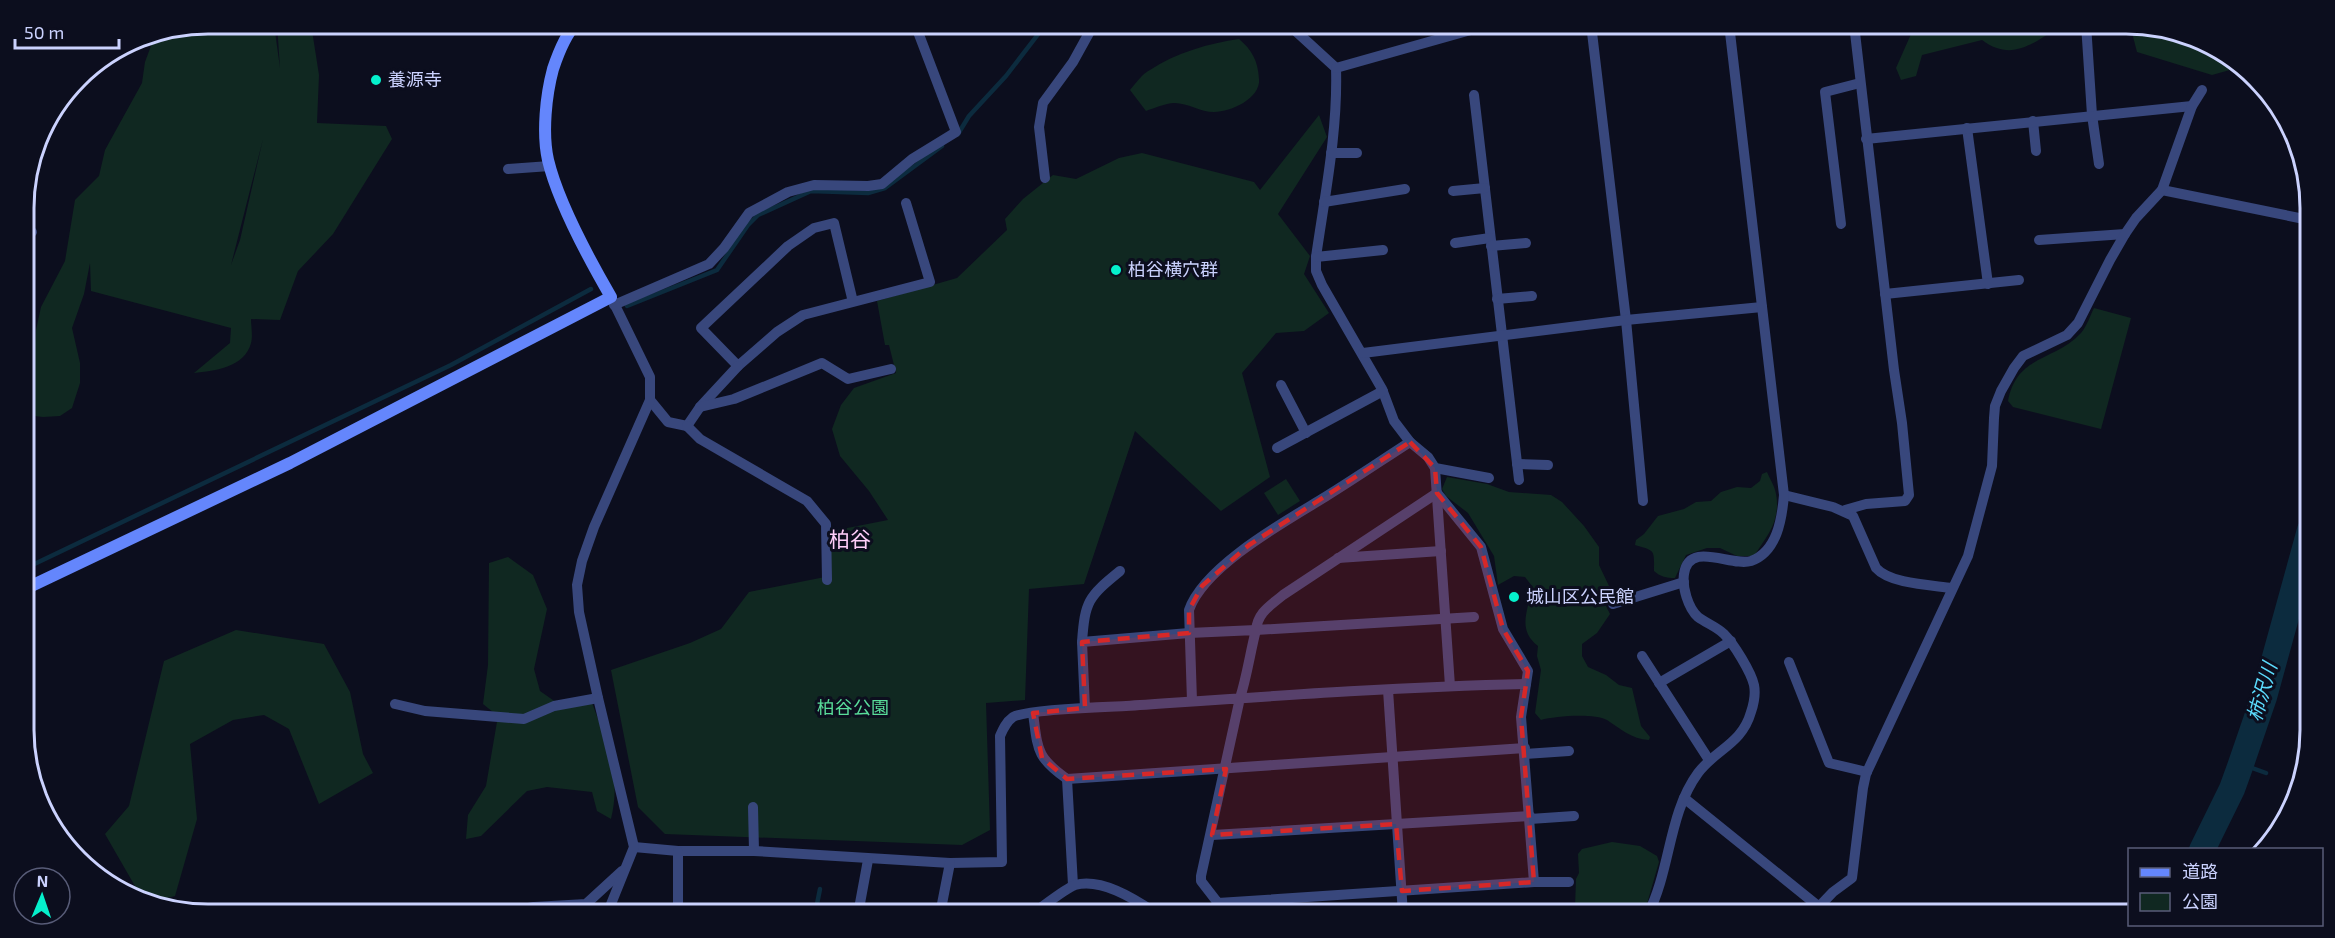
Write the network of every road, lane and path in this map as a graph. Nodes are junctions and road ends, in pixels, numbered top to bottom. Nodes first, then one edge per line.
1 (1299, 34) edge
2 (1455, 34) edge
3 (1593, 34) edge
4 (1730, 34) edge
5 (1855, 34) edge
6 (2086, 34) edge
7 (570, 35) edge
8 (919, 35) edge
9 (1088, 35) edge
10 (1336, 68) junction
11 (1860, 83) junction
12 (2202, 90) dead end
13 (1474, 95) dead end
14 (2193, 106) junction
15 (2092, 115) junction
16 (2032, 121) junction
17 (1967, 128) junction
18 (1866, 139) junction
19 (2036, 151) dead end
20 (1331, 153) junction
21 (1358, 153) dead end
22 (2098, 164) dead end
23 (550, 166) junction
24 (508, 169) dead end
25 (1045, 178) dead end
26 (1485, 188) junction
27 (1405, 189) dead end
28 (2162, 190) junction
29 (1453, 191) dead end
30 (1324, 202) junction
31 (906, 203) dead end
32 (2301, 218) edge
33 (1841, 224) dead end
34 (2125, 234) junction
35 (2039, 240) dead end
36 (1490, 242) junction
37 (1455, 243) dead end
38 (1526, 243) dead end
39 (1383, 250) dead end
40 (1316, 257) junction
41 (2019, 280) dead end
42 (1988, 284) junction
43 (1885, 294) junction
44 (1532, 296) dead end
45 (1497, 299) junction
46 (613, 301) junction
47 (853, 302) junction
48 (1762, 307) junction
49 (1626, 320) junction
50 (1501, 336) junction
51 (1363, 352) junction
52 (738, 366) junction
53 (891, 369) dead end
54 (1281, 385) dead end
55 (1383, 391) junction
56 (650, 400) junction
57 (700, 407) junction
58 (687, 426) junction
59 (1306, 433) junction
60 (1410, 442) junction
61 (1277, 448) dead end
62 (1517, 464) junction
63 (1548, 465) dead end
64 (1435, 468) junction
65 (1490, 478) dead end
66 (1519, 480) dead end
67 (1437, 493) junction
68 (1784, 495) junction
69 (1643, 501) dead end
70 (1845, 510) junction
71 (1441, 551) junction
72 (1338, 558) junction
73 (1120, 571) dead end
74 (827, 580) dead end
75 (1684, 582) junction
76 (34, 585) edge
77 (1952, 588) junction
78 (1613, 604) dead end
79 (1474, 617) dead end
80 (1447, 618) junction
81 (1256, 630) junction
82 (1189, 633) junction
83 (1731, 641) junction
84 (1082, 642) junction
85 (1642, 656) dead end
86 (1789, 662) dead end
87 (1659, 683) junction
88 (1526, 684) junction
89 (1450, 686) junction
90 (1388, 690) junction
91 (598, 698) junction
92 (1240, 698) junction
93 (1192, 701) junction
94 (395, 704) dead end
95 (1085, 708) junction
96 (1033, 713) junction
97 (1525, 751) junction
98 (1569, 751) dead end
99 (1392, 756) junction
100 (1709, 760) junction
101 (1226, 769) junction
102 (1867, 772) junction
103 (1067, 779) junction
104 (1684, 798) junction
105 (753, 807) dead end
106 (1574, 816) dead end
107 (1530, 818) junction
108 (1396, 824) junction
109 (1212, 835) junction
110 (634, 847) junction
111 (678, 851) junction
112 (754, 851) junction
113 (868, 860) junction
114 (950, 863) junction
115 (625, 869) junction
116 (1534, 882) junction
117 (1569, 882) dead end
118 (1073, 885) junction
119 (1402, 891) junction
120 (1403, 903) edge
121 (1652, 903) edge
122 (1807, 903) edge
123 (1823, 903) edge
124 (588, 904) edge
125 (611, 904) edge
126 (678, 904) edge
127 (860, 904) edge
128 (942, 904) edge
129 (1047, 904) edge
130 (1139, 904) edge

1 - 10 street
2 - 10 street
3 - 49 street
4 - 48 street
5 - 11 street
6 - 15 street
7 - 23 street
8 - 46 street
9 - 25 street
10 - 20 street
11 - 18 street
11 - 33 street
12 - 14 street
13 - 26 street
14 - 15 street
14 - 28 street
15 - 16 street
15 - 22 street
16 - 17 street
16 - 19 street
17 - 18 street
17 - 42 street
18 - 43 street
20 - 21 street
20 - 30 street
23 - 24 street
23 - 46 street
26 - 29 street
26 - 36 street
27 - 30 street
28 - 32 street
28 - 34 street
30 - 40 street
31 - 47 street
34 - 35 street
34 - 77 street
36 - 37 street
36 - 38 street
36 - 45 street
39 - 40 street
40 - 51 street
41 - 42 street
42 - 43 street
43 - 70 street
44 - 45 street
45 - 50 street
46 - 56 street
46 - 76 street
47 - 52 street
47 - 52 street
48 - 49 street
48 - 68 street
49 - 50 street
49 - 69 street
50 - 51 street
50 - 62 street
51 - 55 street
52 - 57 street
53 - 57 street
54 - 59 street
55 - 59 street
55 - 60 street
56 - 58 street
56 - 91 street
57 - 58 street
58 - 74 street
59 - 61 street
60 - 64 street
60 - 82 street
62 - 63 street
62 - 66 street
64 - 65 street
64 - 67 street
67 - 71 street
67 - 72 street
67 - 88 street
68 - 70 street
68 - 75 street
70 - 77 street
71 - 72 street
71 - 80 street
72 - 81 street
73 - 84 street
75 - 78 street
75 - 83 street
77 - 102 street
79 - 80 street
80 - 81 street
80 - 89 street
81 - 82 street
81 - 92 street
82 - 84 street
82 - 93 street
83 - 87 street
83 - 100 street
84 - 95 street
85 - 87 street
86 - 102 street
87 - 100 street
88 - 89 street
88 - 97 street
89 - 90 street
90 - 92 street
90 - 99 street
91 - 94 street
91 - 110 street
92 - 93 street
92 - 101 street
93 - 95 street
95 - 96 street
96 - 103 street
96 - 114 street
97 - 98 street
97 - 99 street
97 - 107 street
99 - 101 street
99 - 108 street
100 - 104 street
101 - 103 street
101 - 109 street
102 - 123 street
103 - 118 street
104 - 121 street
104 - 122 street
105 - 112 street
106 - 107 street
107 - 108 street
107 - 116 street
108 - 109 street
108 - 119 street
109 - 119 street
110 - 111 street
110 - 115 street
111 - 112 street
111 - 126 street
112 - 113 street
113 - 114 street
113 - 127 street
114 - 128 street
115 - 124 street
115 - 125 street
116 - 117 street
116 - 119 street
118 - 129 street
118 - 130 street
119 - 120 street

